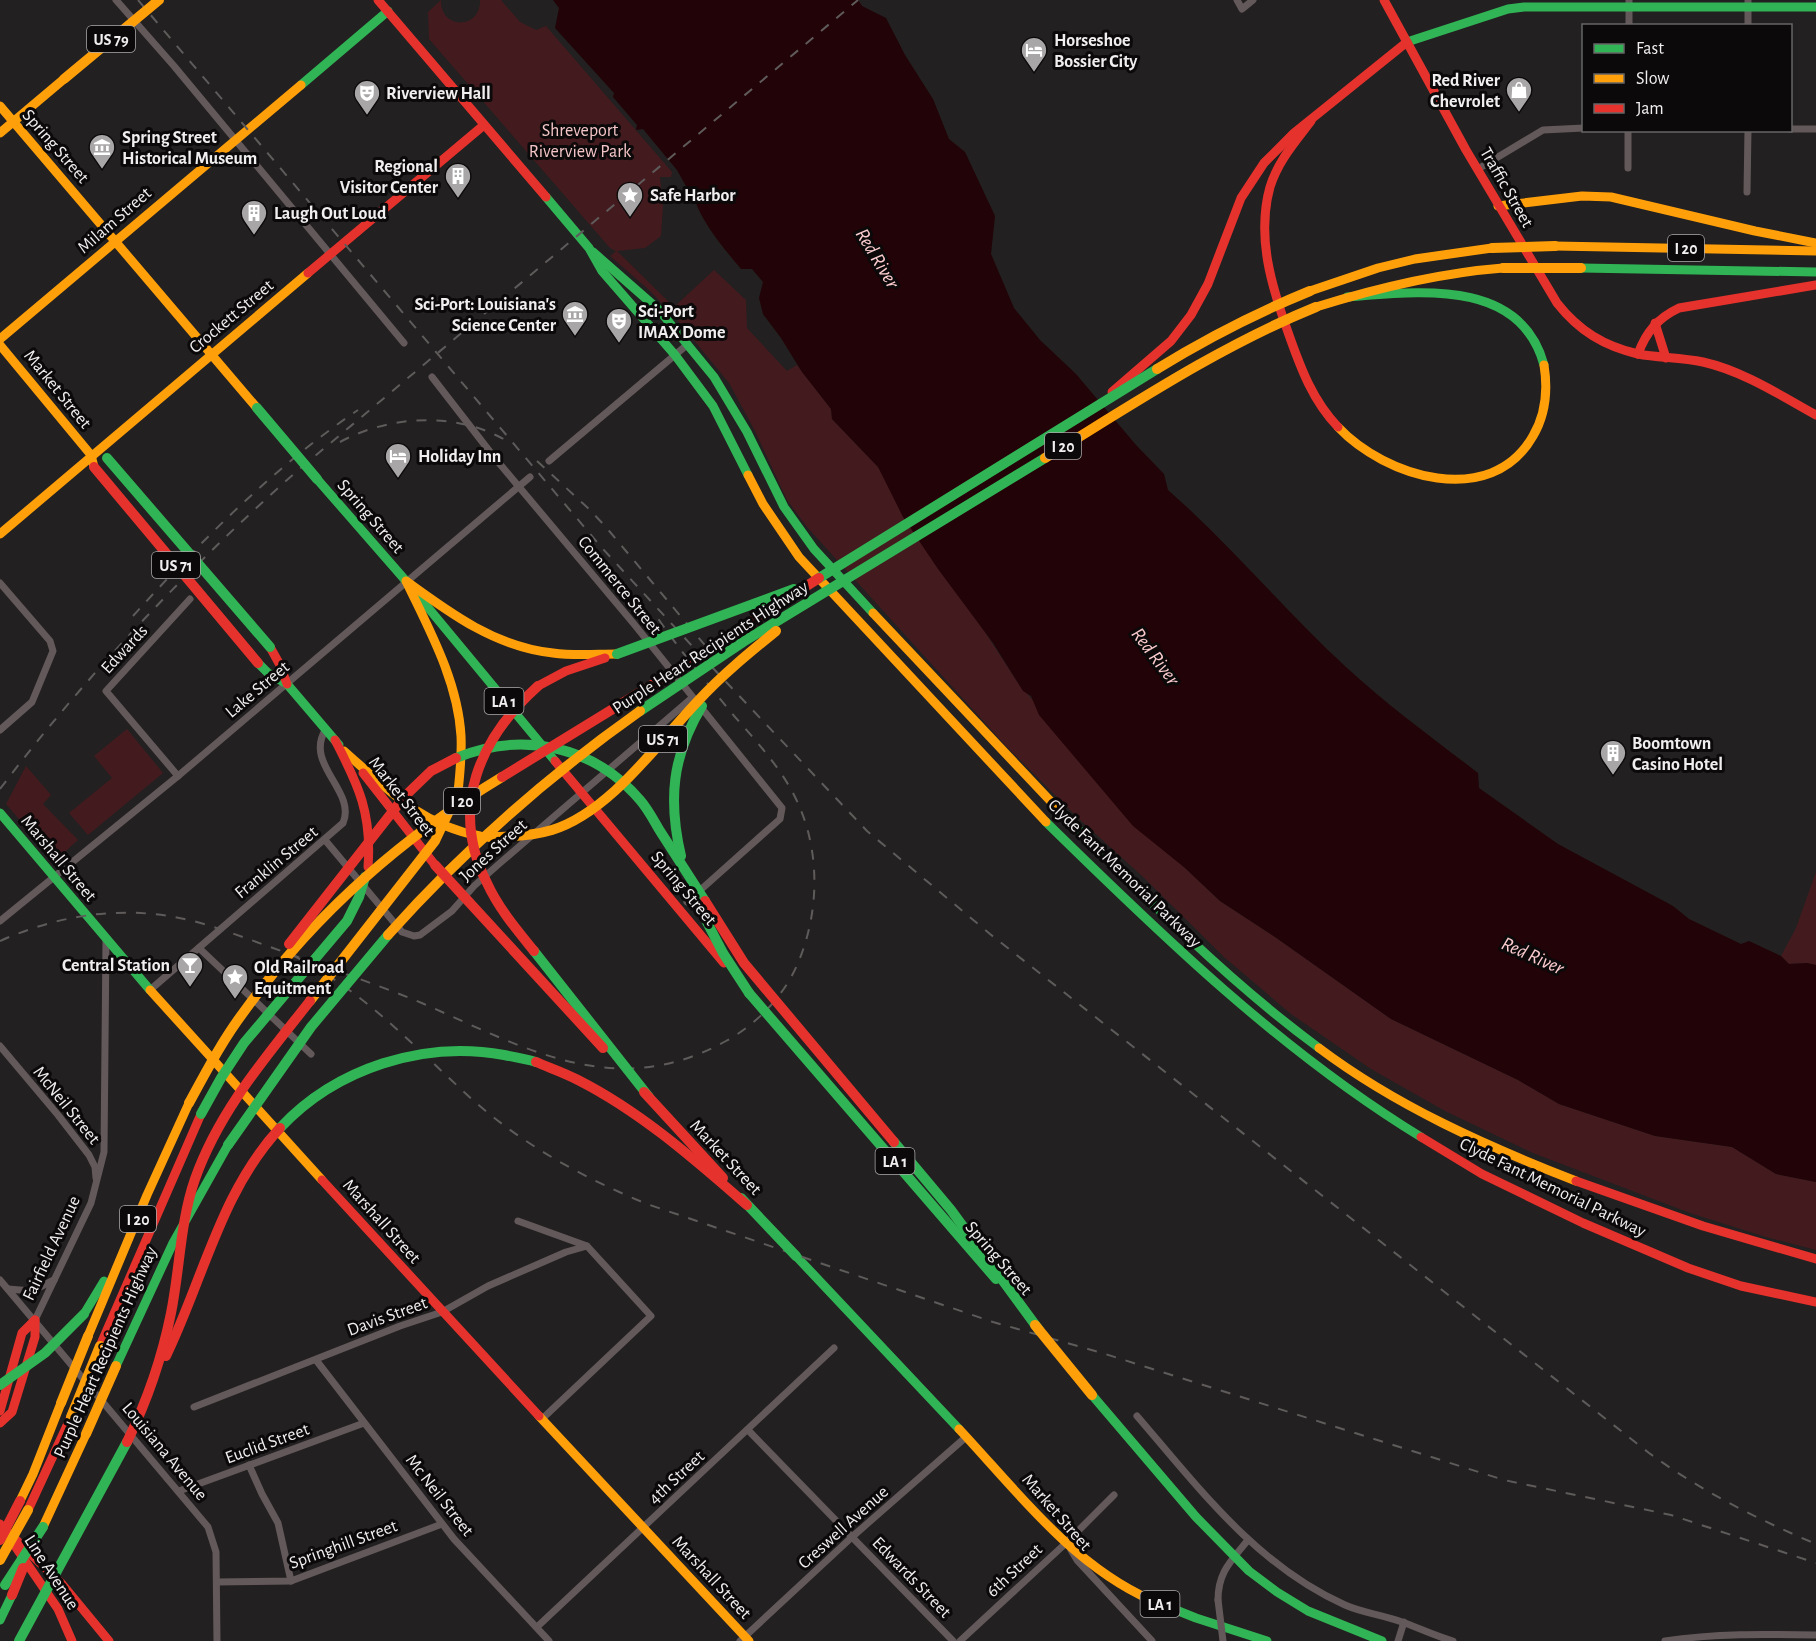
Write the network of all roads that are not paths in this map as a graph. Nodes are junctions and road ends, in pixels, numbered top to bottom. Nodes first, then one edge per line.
1 (116, 0) edge
2 (159, 0) edge
3 (378, 0) edge
4 (1237, 0) edge
5 (1253, 0) edge
6 (1384, 0) edge
7 (1629, 3) edge
8 (1748, 3) edge
9 (1508, 4) edge
10 (1816, 7) edge
11 (388, 11) junction
12 (1629, 24) edge
13 (1748, 24) edge
14 (1407, 42) junction
15 (0, 106) edge
16 (1311, 121) junction
17 (13, 122) junction
18 (484, 125) junction
19 (1582, 128) edge
20 (1792, 129) edge
21 (1816, 129) edge
22 (1628, 132) edge
23 (1748, 132) edge
24 (0, 133) edge
25 (235, 139) junction
26 (1628, 168) dead end
27 (1478, 169) junction
28 (1747, 192) dead end
29 (1498, 206) junction
30 (116, 241) junction
31 (1816, 243) edge
32 (589, 248) junction
33 (1816, 251) edge
34 (331, 255) junction
35 (1816, 272) edge
36 (1816, 285) edge
37 (1347, 297) junction
38 (1655, 323) junction
39 (0, 339) edge
40 (404, 343) dead end
41 (688, 344) junction
42 (0, 345) edge
43 (211, 353) junction
44 (1638, 354) junction
45 (675, 355) junction
46 (1666, 358) junction
47 (432, 377) dead end
48 (1093, 407) junction
49 (1816, 415) edge
50 (91, 455) junction
51 (549, 460) dead end
52 (530, 477) dead end
53 (518, 487) junction
54 (0, 534) edge
55 (406, 581) junction
56 (812, 582) junction
57 (0, 583) edge
58 (816, 597) junction
59 (190, 599) dead end
60 (617, 654) junction
61 (737, 665) junction
62 (287, 684) junction
63 (692, 698) junction
64 (326, 729) junction
65 (0, 730) edge
66 (335, 740) junction
67 (344, 751) junction
68 (178, 776) junction
69 (582, 793) junction
70 (0, 813) edge
71 (325, 840) junction
72 (54, 878) junction
73 (687, 902) dead end
74 (0, 921) edge
75 (106, 938) junction
76 (199, 948) junction
77 (268, 977) junction
78 (150, 990) junction
79 (749, 993) junction
80 (0, 1046) edge
81 (311, 1054) dead end
82 (649, 1097) junction
83 (96, 1189) junction
84 (747, 1205) junction
85 (139, 1217) junction
86 (518, 1221) dead end
87 (587, 1246) junction
88 (1816, 1259) edge
89 (0, 1280) edge
90 (54, 1280) junction
91 (8, 1289) junction
92 (1816, 1302) edge
93 (442, 1312) junction
94 (34, 1320) junction
95 (1039, 1330) junction
96 (834, 1348) dead end
97 (316, 1359) junction
98 (155, 1372) junction
99 (0, 1385) edge
100 (194, 1407) dead end
101 (0, 1411) edge
102 (1137, 1416) dead end
103 (542, 1419) junction
104 (0, 1423) edge
105 (364, 1423) junction
106 (748, 1430) junction
107 (966, 1437) junction
108 (249, 1465) junction
109 (179, 1491) junction
110 (1114, 1495) dead end
111 (442, 1524) junction
112 (643, 1528) junction
113 (2, 1531) edge
114 (852, 1537) junction
115 (1248, 1540) junction
116 (1066, 1543) junction
117 (1234, 1557) junction
118 (0, 1560) edge
119 (291, 1581) junction
120 (217, 1582) junction
121 (6, 1591) edge
122 (0, 1620) edge
123 (1404, 1622) junction
124 (537, 1627) junction
125 (1816, 1635) edge
126 (745, 1640) edge
127 (19, 1641) edge
128 (72, 1641) edge
129 (109, 1641) edge
130 (217, 1641) edge
131 (549, 1641) edge
132 (953, 1641) edge
133 (960, 1641) edge
134 (1152, 1641) edge
135 (1223, 1641) edge
136 (1267, 1641) edge
137 (1382, 1641) edge
138 (1398, 1641) edge
139 (1453, 1641) edge
140 (1665, 1641) edge

1 - 25 street
2 - 17 main road, US 79, bridge
3 - 11 main road, Clyde Fant Memorial Parkway
4 - 5 street
6 - 14 main road, Traffic Street
7 - 8 main road
7 - 9 main road
7 - 12 street
8 - 10 main road
8 - 13 street
9 - 14 main road
11 - 18 main road, Clyde Fant Memorial Parkway
11 - 25 main road, Milam Street
14 - 16 main road
14 - 27 main road, Traffic Street
15 - 17 main road, Spring Street
16 - 37 main road
16 - 48 main road, bridge
17 - 24 main road, US 79
17 - 30 main road, Spring Street
18 - 32 main road, Clyde Fant Memorial Parkway
18 - 34 main road, Crockett Street
19 - 27 street
20 - 21 street
22 - 26 street
23 - 28 street
25 - 30 main road, Milam Street
25 - 34 street
27 - 29 main road, Traffic Street
29 - 31 main road
29 - 44 main road, Traffic Street
30 - 39 main road, Milam Street
30 - 43 main road, Spring Street
32 - 41 main road, Clyde Fant Memorial Parkway
32 - 45 main road, Clyde Fant Memorial Parkway
33 - 48 main road, Purple Heart Recipients Highway / I 20, bridge
34 - 40 street
34 - 43 main road, Crockett Street
35 - 37 main road, Purple Heart Recipients Highway / I 20, bridge
36 - 38 main road
37 - 58 main road, Purple Heart Recipients Highway / I 20, bridge
38 - 44 main road
38 - 46 main road
41 - 45 street
41 - 88 main road, Clyde Fant Memorial Parkway
42 - 50 main road, Market Street / US 71
43 - 50 main road, Crockett Street
43 - 55 main road, Spring Street, bridge
44 - 46 main road, Traffic Street
45 - 51 street
45 - 92 main road, Clyde Fant Memorial Parkway
46 - 49 main road, Traffic Street
47 - 53 street, Commerce Street
48 - 56 main road, Purple Heart Recipients Highway / I 20, bridge
50 - 54 main road, Crockett Street
50 - 62 main road, Market Street / US 71, bridge
50 - 62 main road, Market Street / US 71, bridge
52 - 53 street, Lake Street
53 - 55 street, Lake Street
53 - 63 street, Commerce Street
55 - 60 main road
55 - 62 street, Lake Street
55 - 69 main road, Spring Street / LA 1
55 - 98 main road, bridge
56 - 60 main road, bridge
56 - 77 main road, Purple Heart Recipients Highway / I 20, bridge
57 - 65 street
58 - 61 main road, US 71, bridge
58 - 121 main road, Purple Heart Recipients Highway / I 20, bridge
59 - 68 street, Edwards
60 - 82 main road, bridge
61 - 67 main road, US 71, bridge
61 - 79 main road, bridge
62 - 64 main road, Market Street / US 71
62 - 68 street, Lake Street
63 - 69 street, Jones Street
63 - 73 street, Commerce Street
64 - 66 main road, Market Street / US 71
64 - 71 street, Franklin Street
66 - 67 main road, Market Street / US 71
66 - 118 main road, bridge
67 - 82 main road, Market Street / LA 1, bridge
68 - 72 street, Lake Street
69 - 71 street, Jones Street
69 - 79 main road, Spring Street / LA 1, bridge
70 - 72 main road, Marshall Street
71 - 76 street, Franklin Street
72 - 74 street, Lake Street
72 - 75 main road, Marshall Street
75 - 78 main road, Marshall Street
75 - 83 street
76 - 78 street, Franklin Street
76 - 81 street
77 - 85 main road, Purple Heart Recipients Highway / I 20, bridge
77 - 95 main road, bridge
78 - 93 main road, Marshall Street
79 - 95 main road, Spring Street / LA 1, bridge
80 - 83 street, McNeil Street
82 - 84 main road, Market Street / LA 1, bridge
83 - 90 street, Fairfield Avenue
84 - 98 main road, bridge
84 - 107 main road, Market Street / LA 1, bridge
85 - 99 main road, bridge
85 - 113 main road, Purple Heart Recipients Highway / I 20, bridge
86 - 87 street
87 - 93 street, Davis Street
87 - 103 street
89 - 91 street, Louisiana Avenue
90 - 91 street
90 - 94 street, Fairfield Avenue
91 - 94 street, Louisiana Avenue
93 - 97 street, Davis Street
93 - 103 main road, Marshall Street
94 - 101 main road, Fairfield Avenue
94 - 104 main road, Fairfield Avenue
94 - 109 street, Louisiana Avenue
95 - 117 main road, Spring Street / LA 1, bridge
96 - 106 street, 4th Street
97 - 100 street, Davis Street
97 - 105 street, Mc Neil Street
98 - 127 main road, bridge
102 - 115 street
103 - 112 main road, Marshall Street
105 - 108 street, Euclid Street
105 - 111 street, Mc Neil Street
106 - 112 street, 4th Street
106 - 114 street, Edwards Street
107 - 114 street, Creswell Avenue
107 - 116 main road, Market Street / LA 1
108 - 109 street, Euclid Street
108 - 119 street
109 - 120 street, Louisiana Avenue
110 - 116 street, 6th Street
111 - 119 street, Springhill Street
111 - 124 street, Mc Neil Street
112 - 124 street, 4th Street
112 - 126 main road, Marshall Street
113 - 128 main road, Line Avenue
113 - 129 main road
114 - 126 street, Creswell Avenue
114 - 132 street, Edwards Street
115 - 117 street
115 - 123 street
116 - 133 street, 6th Street
116 - 134 street, Market Street
116 - 136 main road, LA 1
117 - 135 street, bridge
117 - 137 main road, Spring Street / LA 1
119 - 120 street, Springhill Street
120 - 130 street, Louisiana Avenue
121 - 122 main road, Purple Heart Recipients Highway
123 - 138 street
123 - 139 street
124 - 131 street, Mc Neil Street
125 - 140 street

